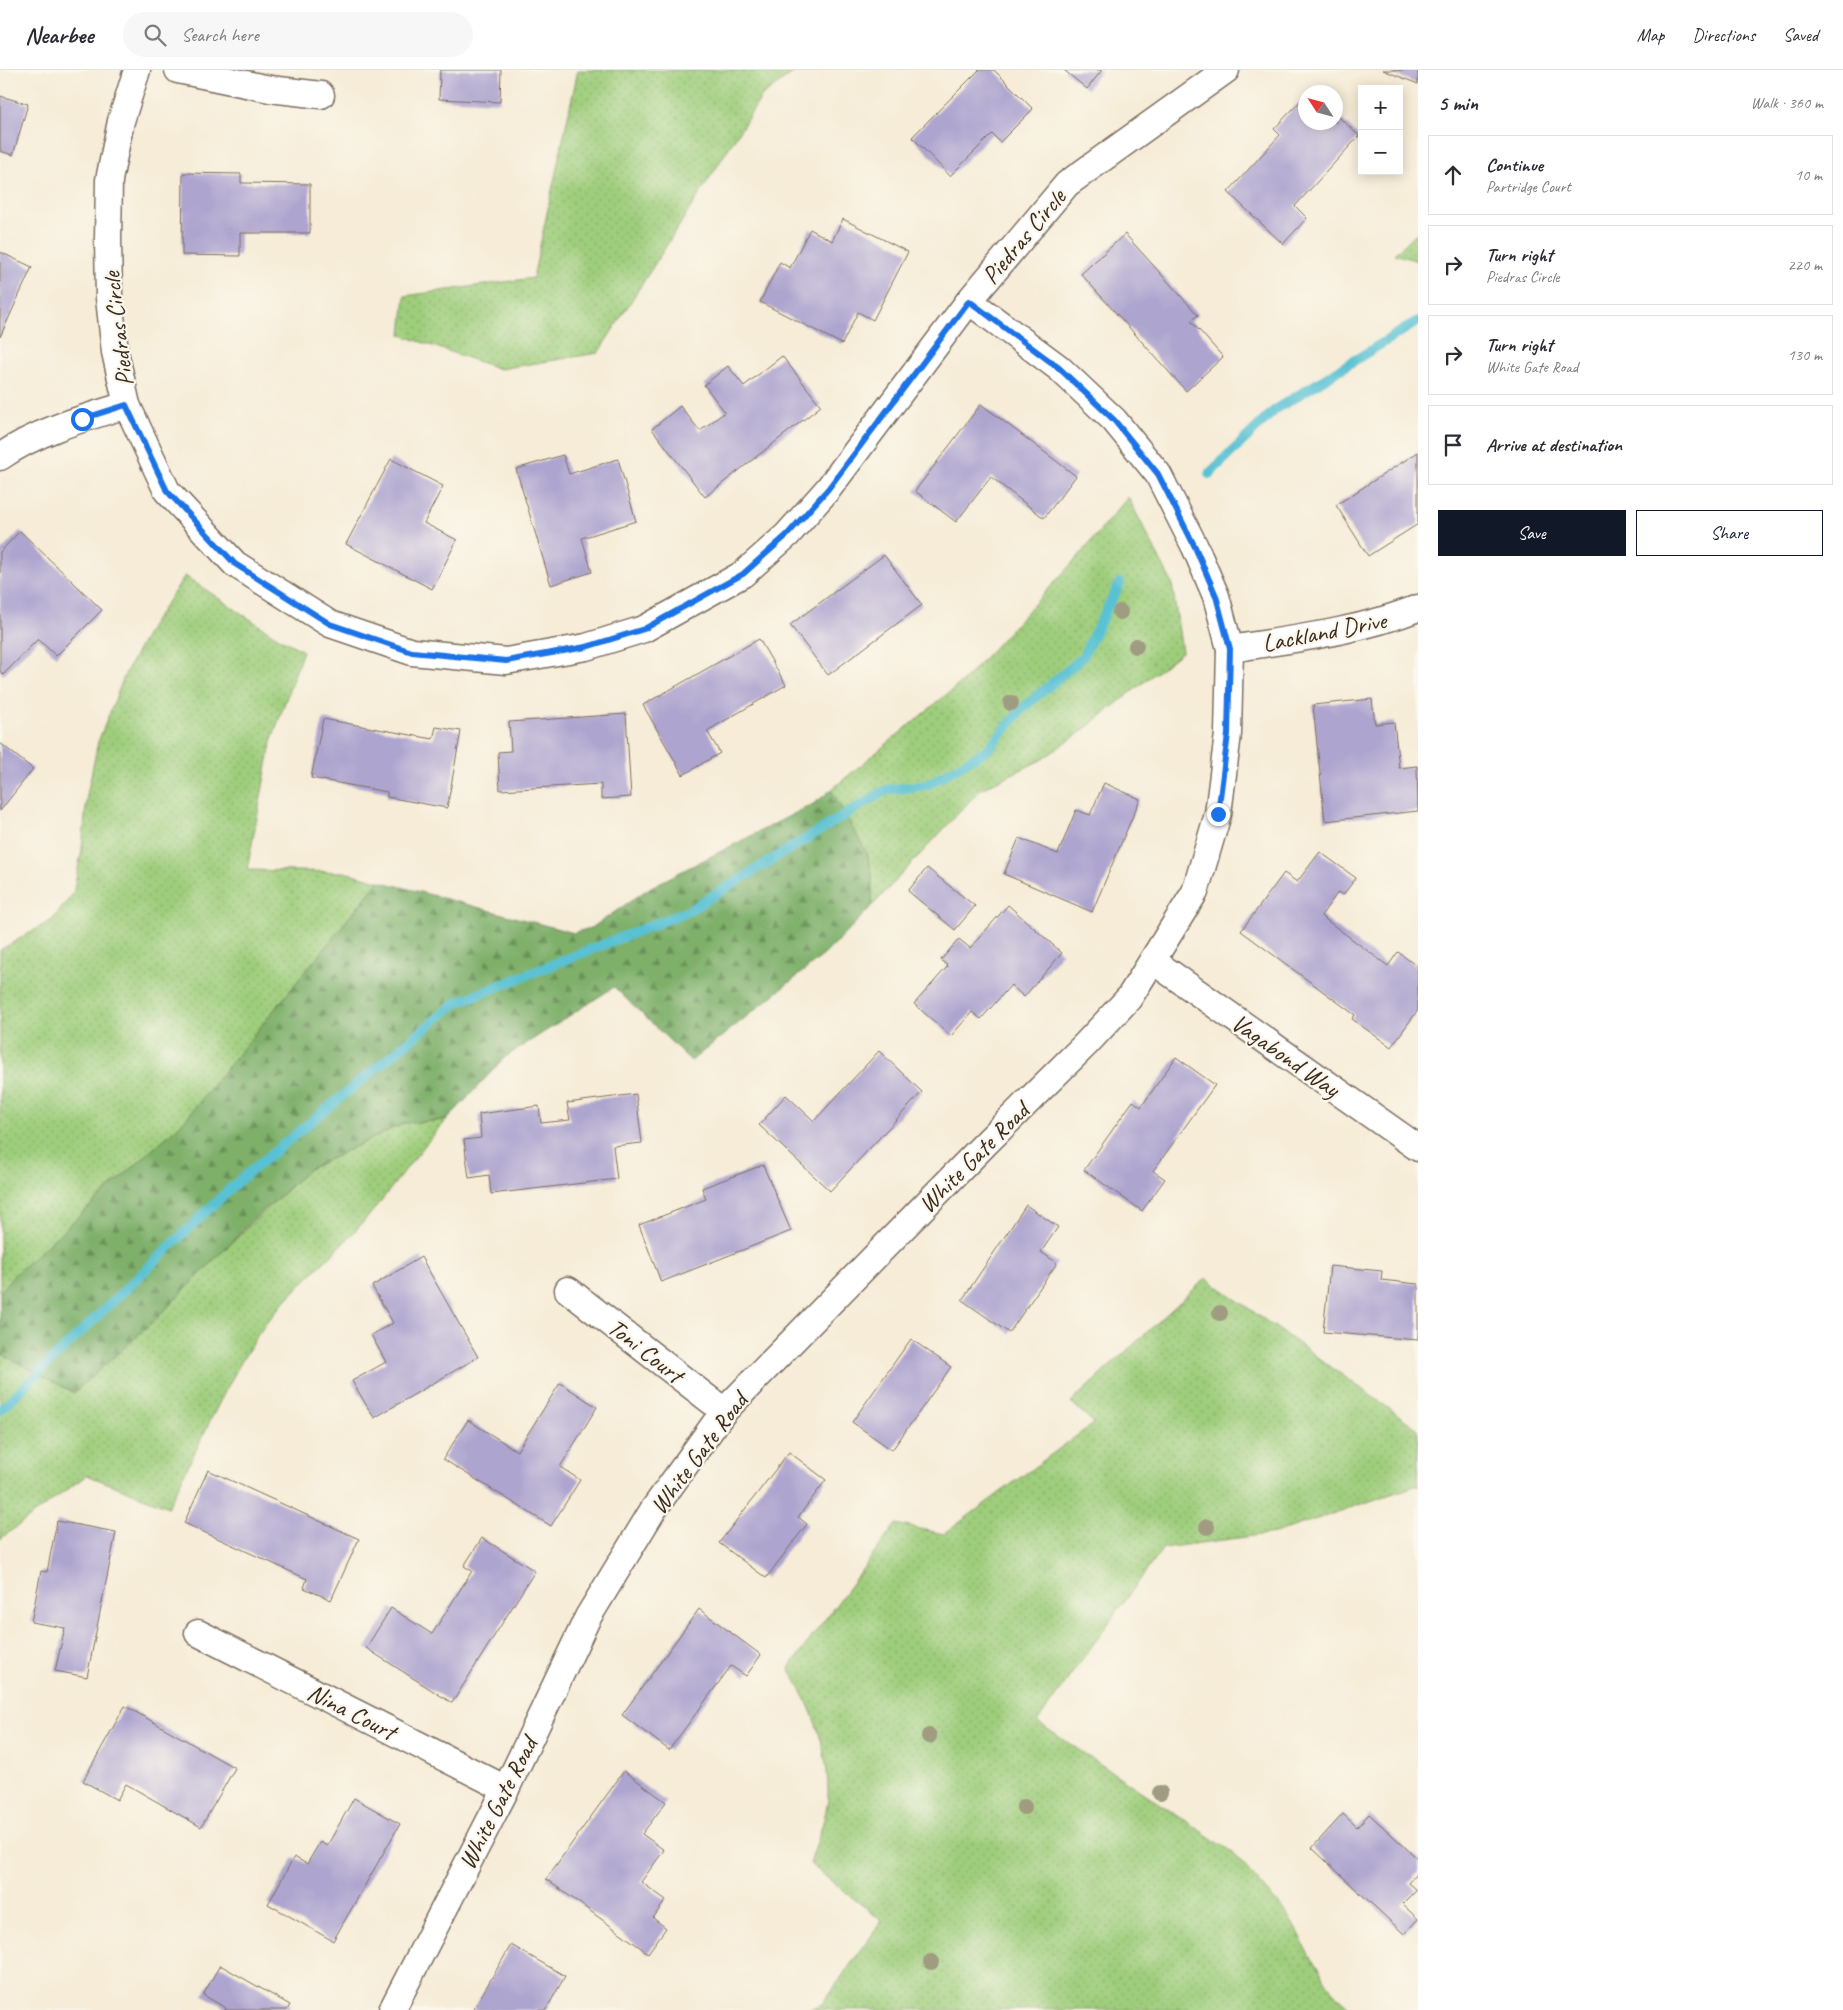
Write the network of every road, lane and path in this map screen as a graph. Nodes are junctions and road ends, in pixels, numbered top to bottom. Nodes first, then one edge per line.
1 (137, 70) edge
2 (178, 70) edge
3 (1226, 70) edge
4 (321, 95) dead end
5 (969, 301) junction
6 (126, 405) junction
7 (0, 457) edge
8 (1418, 608) edge
9 (1230, 649) junction
10 (1154, 961) junction
11 (1418, 1148) edge
12 (568, 1290) dead end
13 (724, 1411) junction
14 (198, 1633) dead end
15 (506, 1789) junction
16 (392, 2010) edge

1 - 6 street, Piedras Circle
2 - 4 street
3 - 5 street, Piedras Circle
5 - 6 street, Piedras Circle
5 - 9 street, White Gate Road
6 - 7 street
8 - 9 street, Lackland Drive
9 - 10 street, White Gate Road
10 - 11 street, Vagabond Way
10 - 13 street, White Gate Road
12 - 13 street, Toni Court
13 - 15 street, White Gate Road
14 - 15 street, Nina Court
15 - 16 street, White Gate Road

